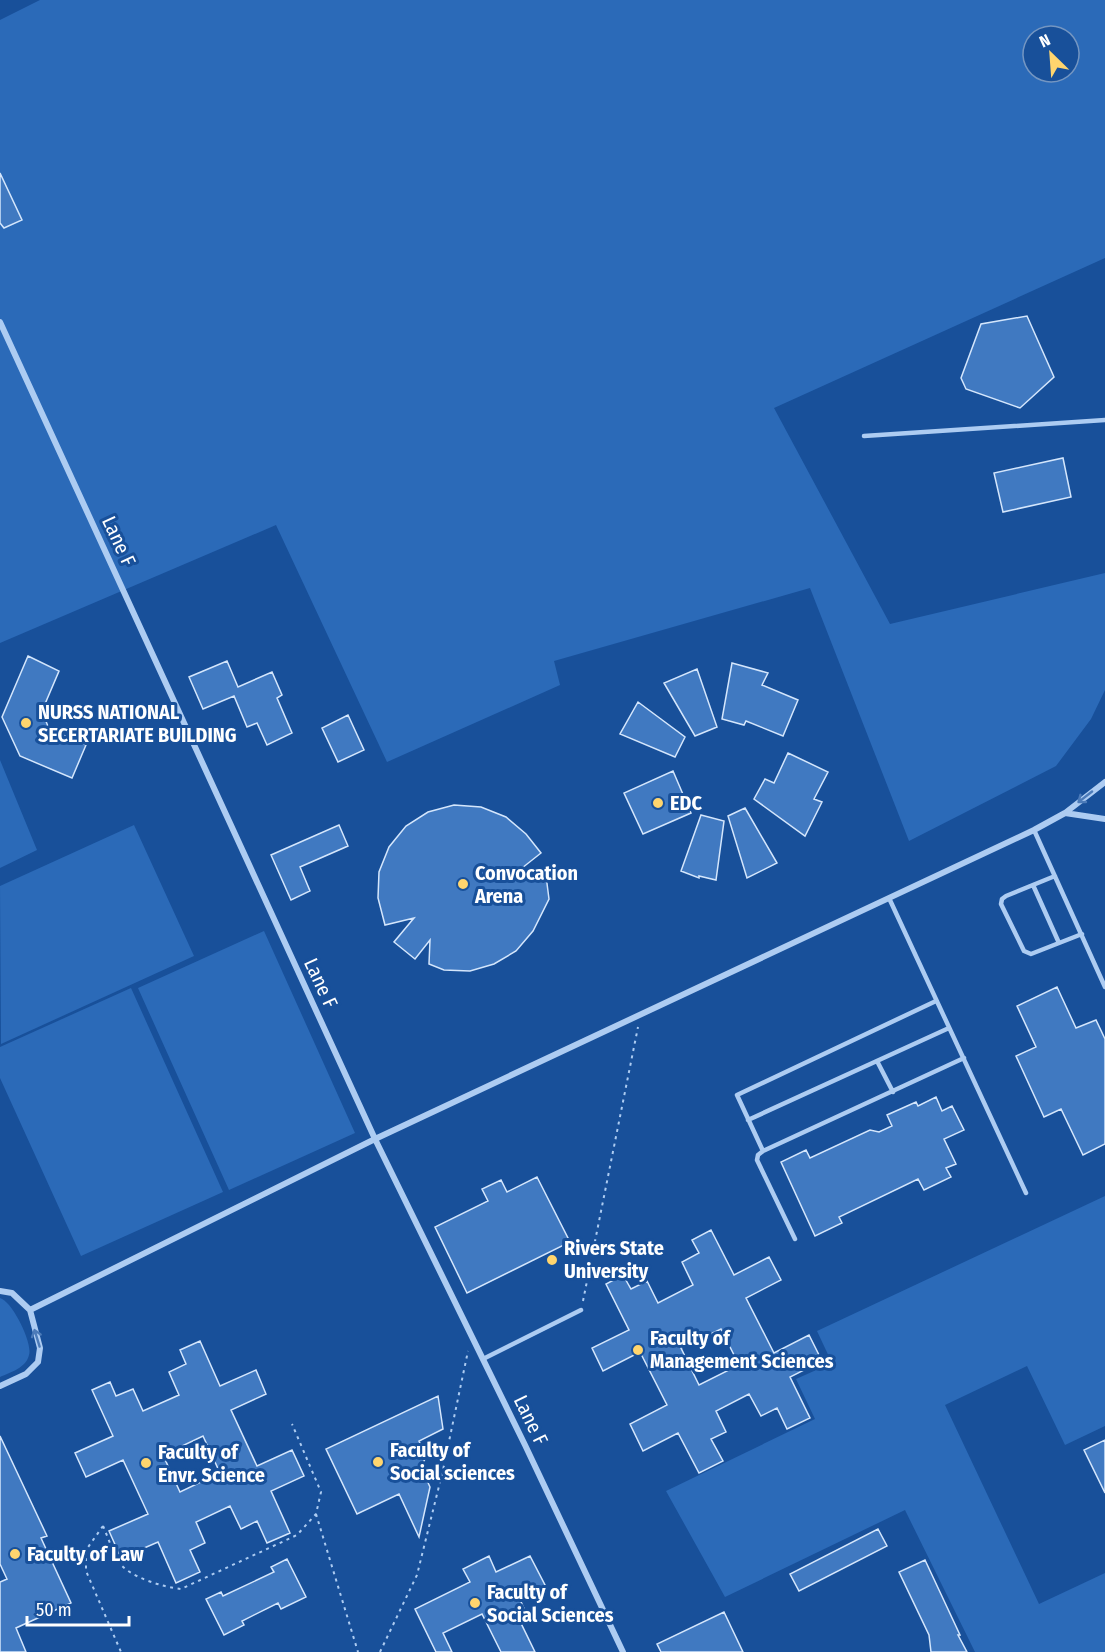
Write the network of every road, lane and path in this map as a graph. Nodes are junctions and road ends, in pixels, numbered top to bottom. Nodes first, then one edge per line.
1 (0, 322) edge
2 (1105, 420) edge
3 (864, 436) dead end
4 (1105, 782) edge
5 (1065, 813) junction
6 (1105, 819) edge
7 (1034, 830) junction
8 (1055, 876) junction
9 (1033, 885) junction
10 (889, 898) junction
11 (1082, 934) junction
12 (1059, 943) junction
13 (1105, 967) edge
14 (1098, 970) junction
15 (1105, 987) edge
16 (936, 1001) junction
17 (640, 1014) junction
18 (949, 1028) junction
19 (964, 1058) junction
20 (877, 1061) junction
21 (892, 1092) junction
22 (748, 1120) junction
23 (375, 1139) junction
24 (763, 1151) junction
25 (1026, 1193) dead end
26 (795, 1239) dead end
27 (0, 1291) edge
28 (30, 1310) junction
29 (581, 1310) joint
30 (471, 1335) junction
31 (483, 1359) junction
32 (0, 1386) edge
33 (292, 1424) dead end
34 (316, 1514) junction
35 (121, 1652) edge
36 (358, 1652) edge
37 (380, 1652) edge
38 (623, 1652) edge

1 - 23 street, Lane F
2 - 3 lane
4 -> 5 street
5 - 6 street
5 - 7 street
7 - 8 lane
7 - 10 street
8 - 9 lane
8 - 11 lane
9 - 12 lane
9 - 12 lane
10 - 16 lane
10 - 17 street
11 - 12 lane
11 - 14 lane
13 - 14 lane
14 - 15 lane
16 - 18 lane
16 - 22 lane
17 - 23 street
17 - 29 path
18 - 19 lane
18 - 20 lane
19 - 21 lane
19 - 25 lane
20 - 21 lane
20 - 22 lane
21 - 24 lane
22 - 24 lane
23 - 28 street
23 - 30 street, Lane F
24 - 26 lane
27 - 28 street
32 -> 28 street
29 - 31 lane
30 - 31 street, Lane F
30 - 37 path
31 - 38 street, Lane F
33 - 34 path
34 - 35 path
34 - 36 path

